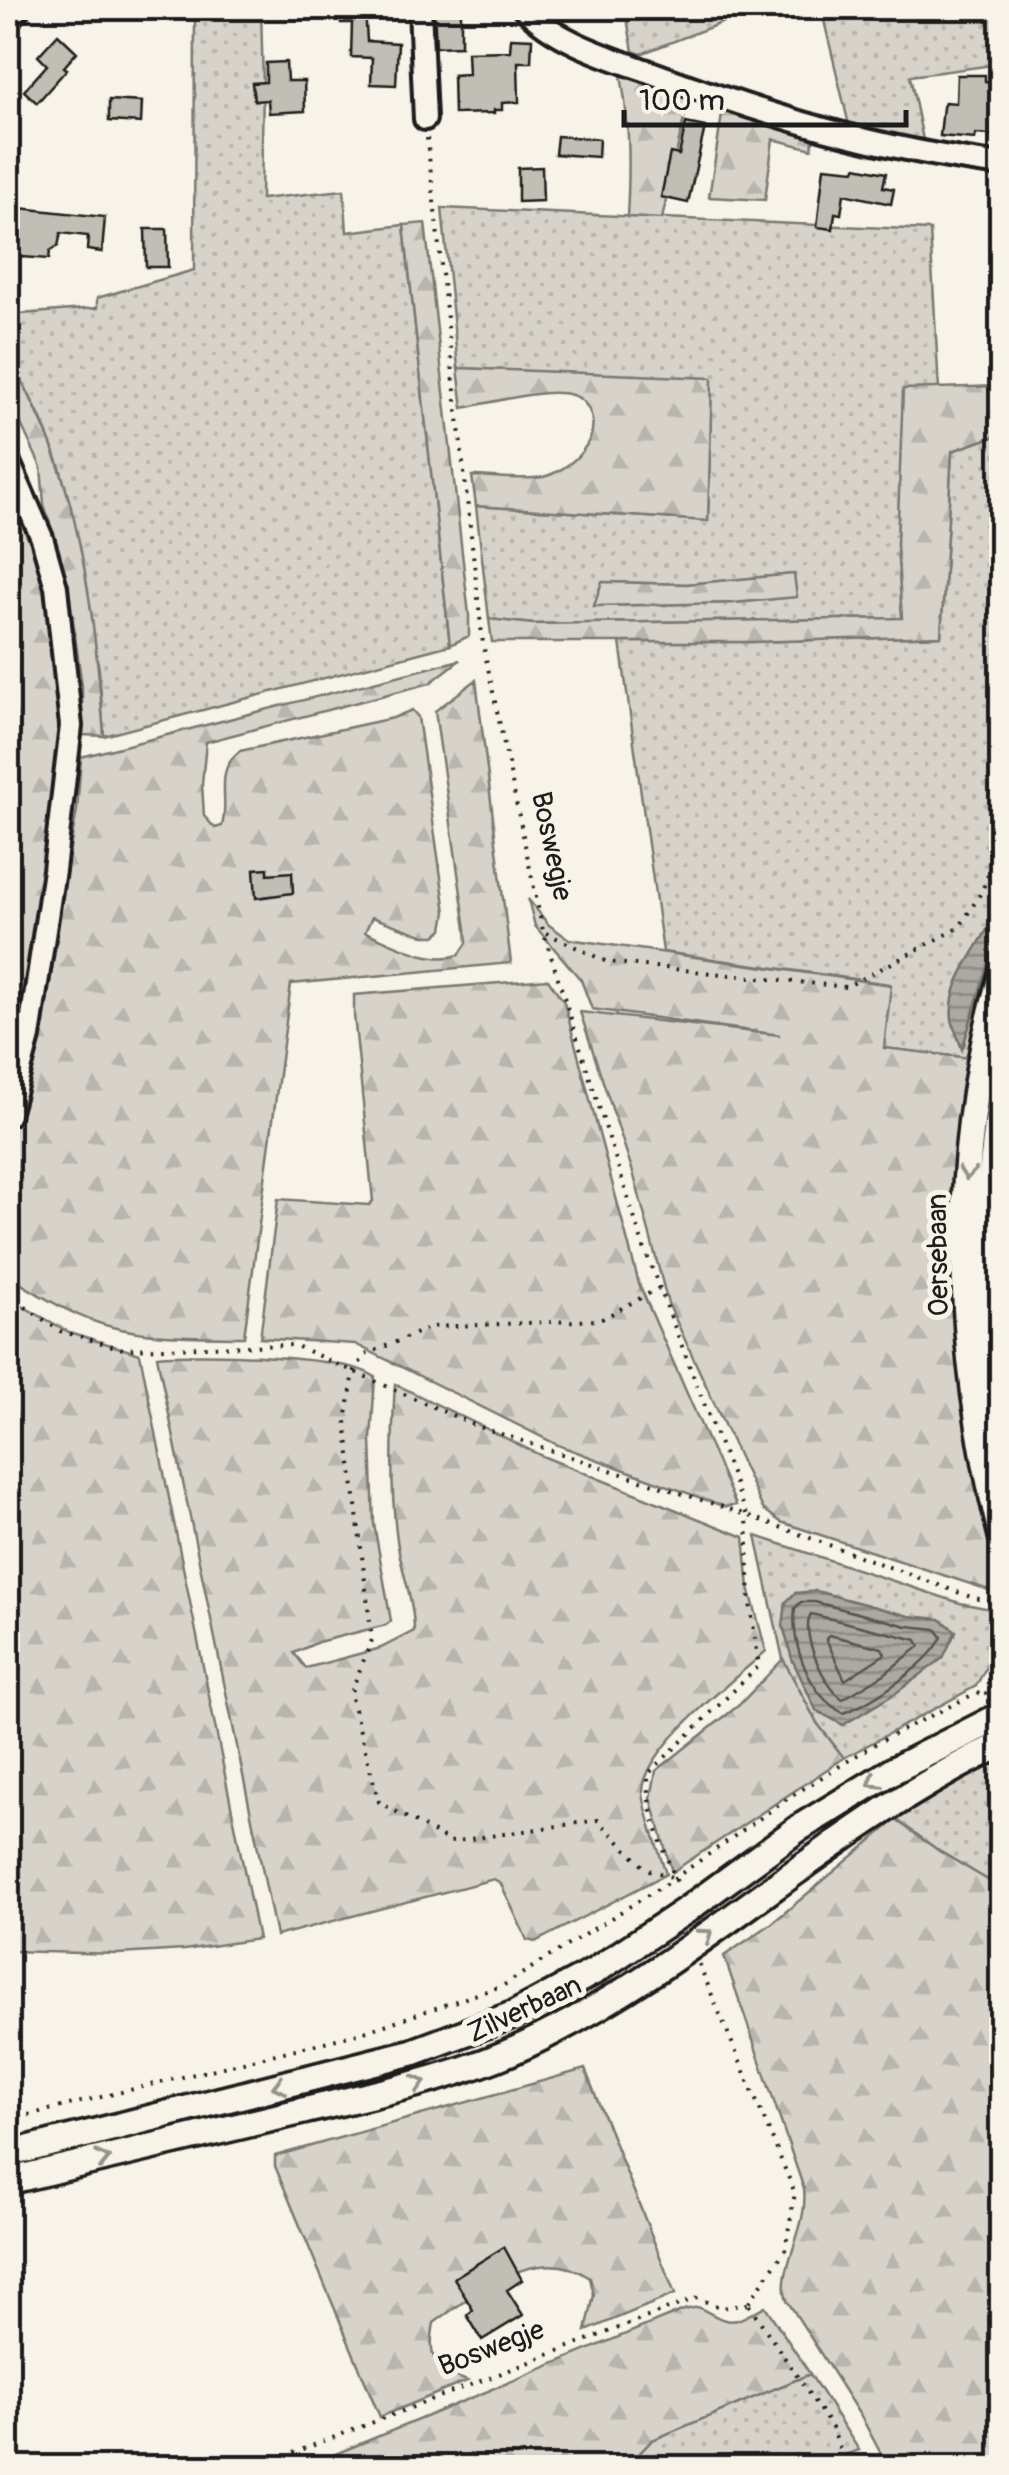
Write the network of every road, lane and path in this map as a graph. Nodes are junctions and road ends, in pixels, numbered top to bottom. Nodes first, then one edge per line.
1 (19, 8) edge
2 (420, 8) edge
3 (524, 8) edge
4 (8, 20) edge
5 (425, 118) joint
6 (1002, 166) edge
7 (8, 460) edge
8 (1002, 838) edge
9 (544, 932) junction
10 (1002, 974) edge
11 (1002, 1092) edge
12 (8, 1115) edge
13 (660, 1288) junction
14 (8, 1295) edge
15 (354, 1372) junction
16 (1002, 1440) edge
17 (746, 1516) junction
18 (1002, 1536) edge
19 (1002, 1605) edge
20 (986, 1692) dead end
21 (1002, 1715) edge
22 (1002, 1744) edge
23 (675, 1878) junction
24 (688, 1909) junction
25 (690, 1946) junction
26 (8, 2120) edge
27 (8, 2154) edge
28 (8, 2182) edge
29 (748, 2304) junction
30 (254, 2468) edge
31 (847, 2468) edge

1 - 4 street
2 - 5 street
3 - 6 street
5 - 9 path, Boswegje
7 - 12 street
8 - 9 path
9 - 13 path, Boswegje
10 -> 18 main road, Oersebaan
11 - 16 main road, Oersebaan
13 - 15 path
13 - 17 path, Boswegje
14 - 15 path
15 - 17 path
15 - 23 path
17 - 19 path
17 - 23 path, Boswegje
20 - 23 path, Zilverbaan
21 -> 24 main road, Zilverbaan
25 -> 22 main road, Zilverbaan
23 - 24 path
23 - 26 path, Zilverbaan
24 -> 27 main road, Zilverbaan
28 -> 25 main road, Zilverbaan
25 - 29 path
29 - 30 path, Boswegje
29 - 31 path

